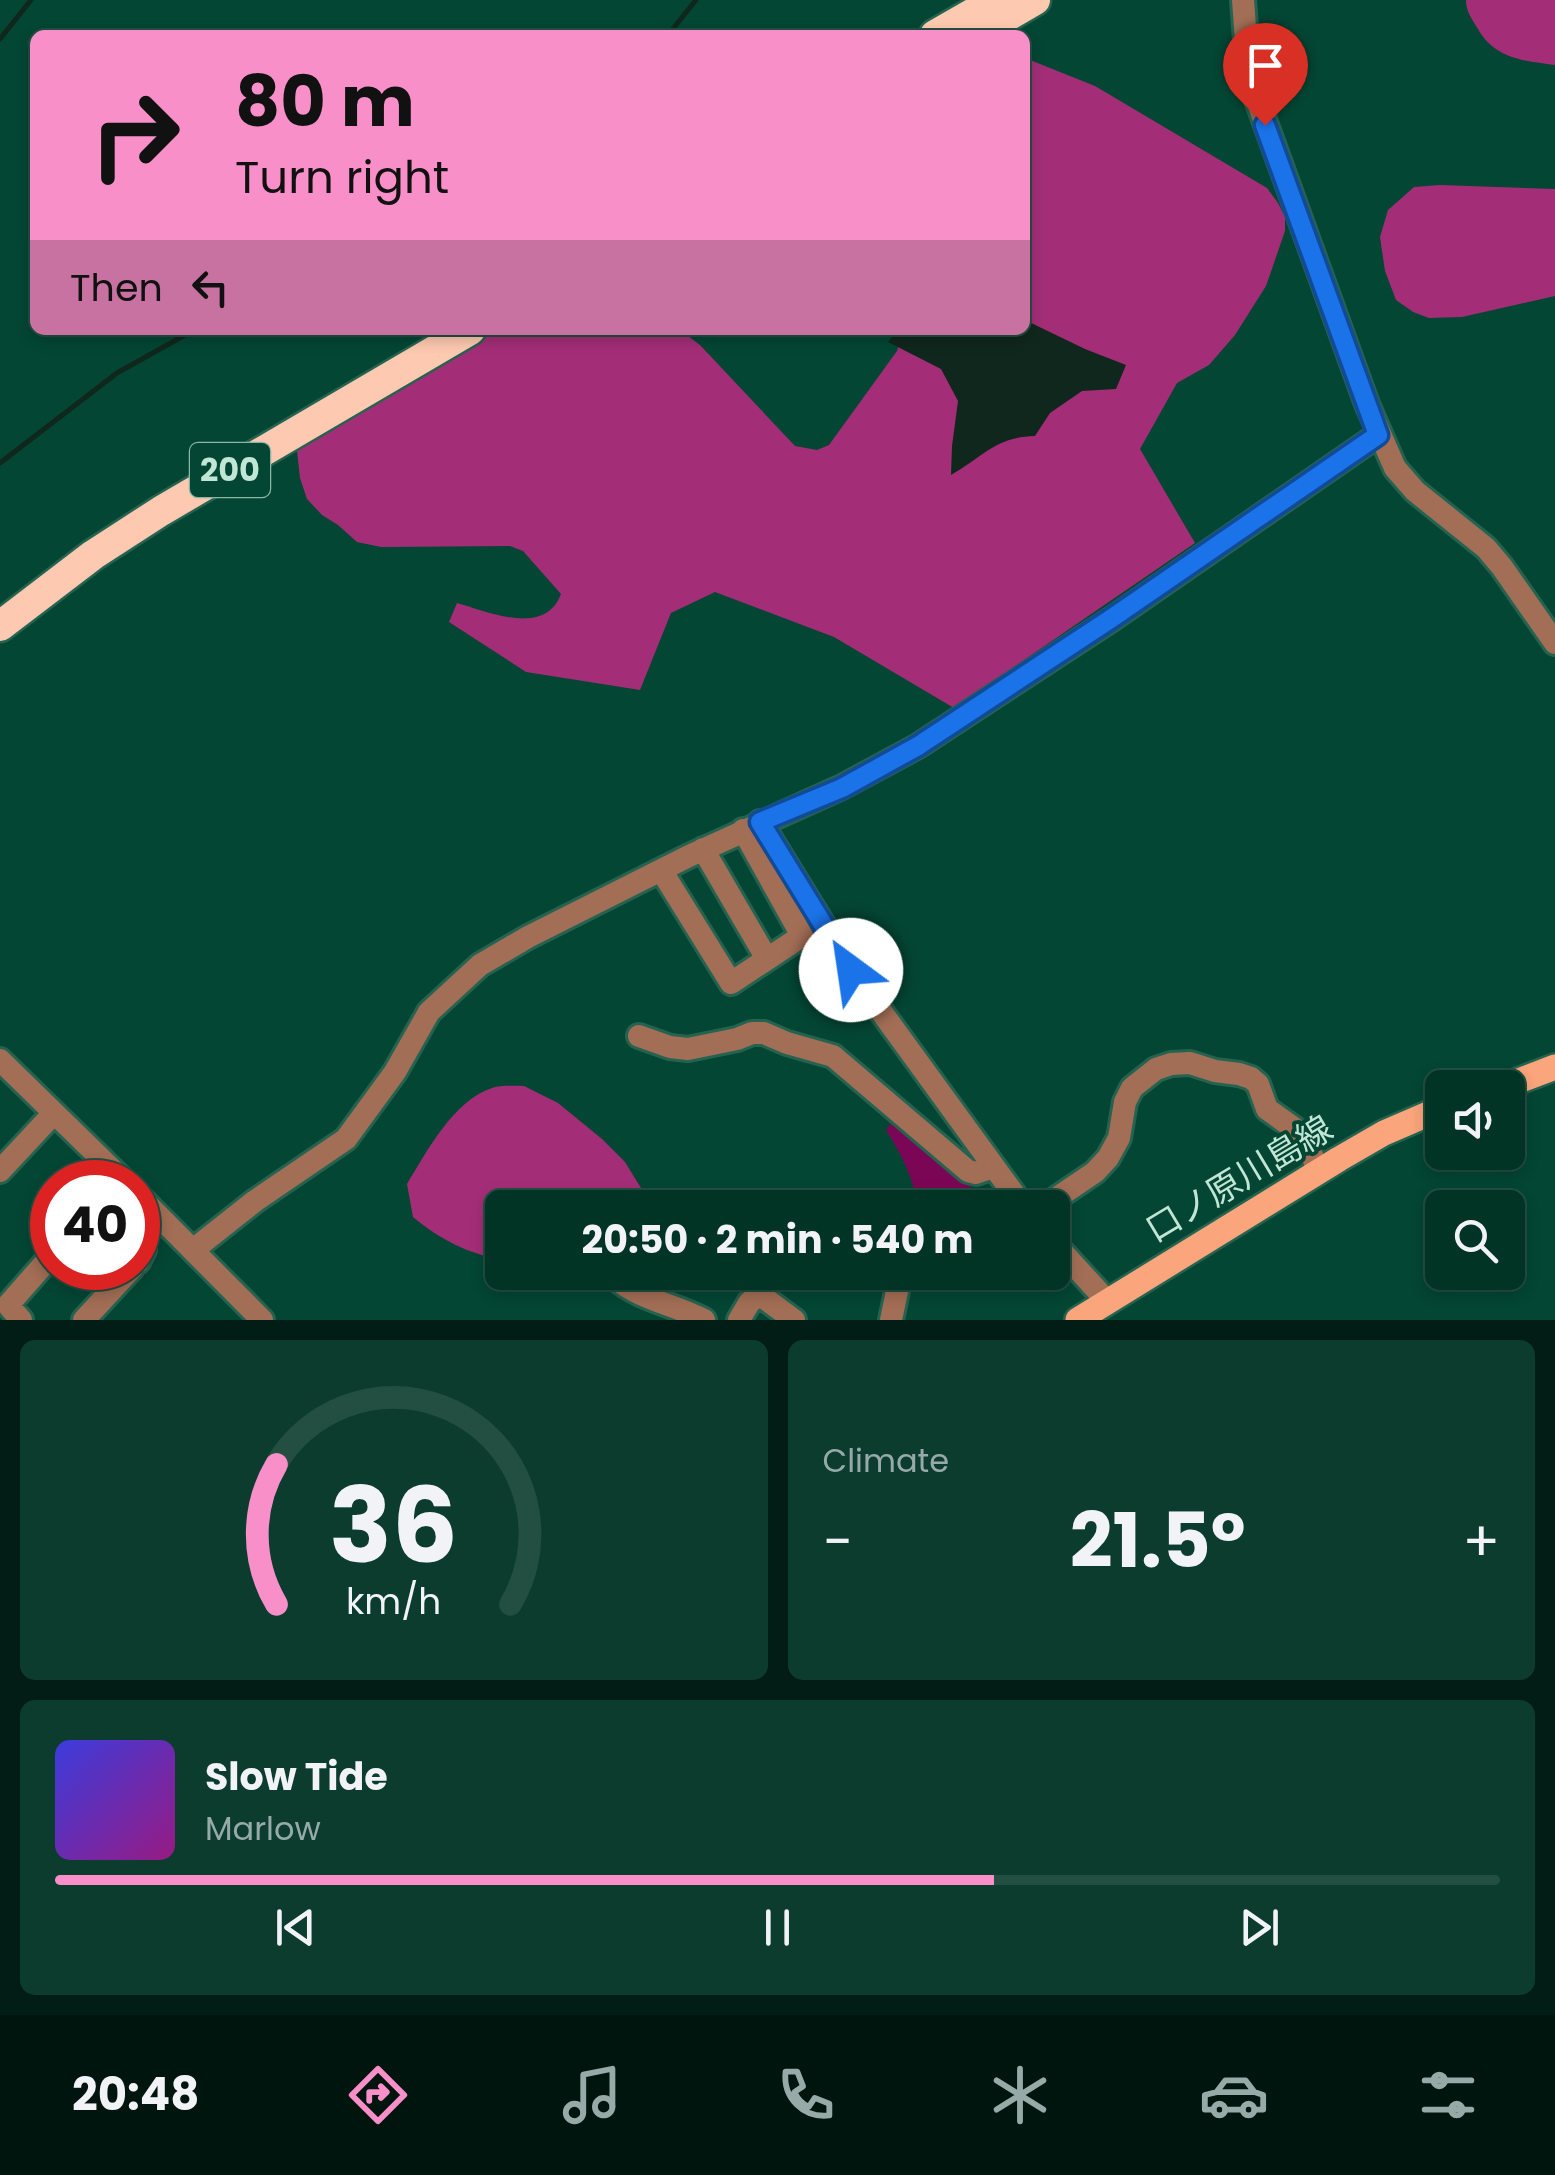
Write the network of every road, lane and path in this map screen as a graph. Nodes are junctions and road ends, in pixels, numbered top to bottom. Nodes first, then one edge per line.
1 (996, 0) edge
2 (1035, 0) edge
3 (1243, 0) edge
4 (943, 30) edge
5 (984, 30) edge
6 (422, 335) edge
7 (461, 335) edge
8 (1378, 435) junction
9 (0, 600) edge
10 (0, 626) edge
11 (1555, 642) edge
12 (752, 826) junction
13 (703, 849) junction
14 (660, 870) junction
15 (767, 959) junction
16 (638, 1036) dead end
17 (2, 1068) edge
18 (1555, 1068) edge
19 (1525, 1079) edge
20 (54, 1113) junction
21 (1425, 1115) edge
22 (102, 1160) edge
23 (993, 1167) junction
24 (1319, 1170) junction
25 (0, 1171) edge
26 (1010, 1190) edge
27 (1068, 1190) edge
28 (160, 1217) edge
29 (193, 1250) junction
30 (1070, 1262) edge
31 (30, 1280) edge
32 (112, 1290) edge
33 (631, 1290) edge
34 (757, 1290) edge
35 (768, 1290) edge
36 (897, 1290) edge
37 (1107, 1302) junction
38 (21, 1320) edge
39 (84, 1320) edge
40 (262, 1320) edge
41 (704, 1320) edge
42 (739, 1320) edge
43 (794, 1320) edge
44 (891, 1320) edge
45 (1078, 1320) edge

1 - 4 highway
2 - 5 highway
3 - 8 street
6 - 9 highway, 200
7 - 10 highway, 200
8 - 11 street
8 - 12 street
12 - 13 street
12 - 15 street
12 - 23 street
13 - 14 street
13 - 15 street
14 - 15 street
14 - 29 street
16 - 23 street
17 - 20 street
18 - 19 main road
20 - 22 street
20 - 25 street
21 - 24 main road, 口ノ原川島線
23 - 26 street
24 - 27 street
24 - 37 main road, 口ノ原川島線
28 - 29 street
29 - 40 street
30 - 37 street
31 - 38 street
32 - 39 street
33 - 41 street
34 - 42 street
35 - 43 street
36 - 44 street
37 - 45 main road, 口ノ原川島線

